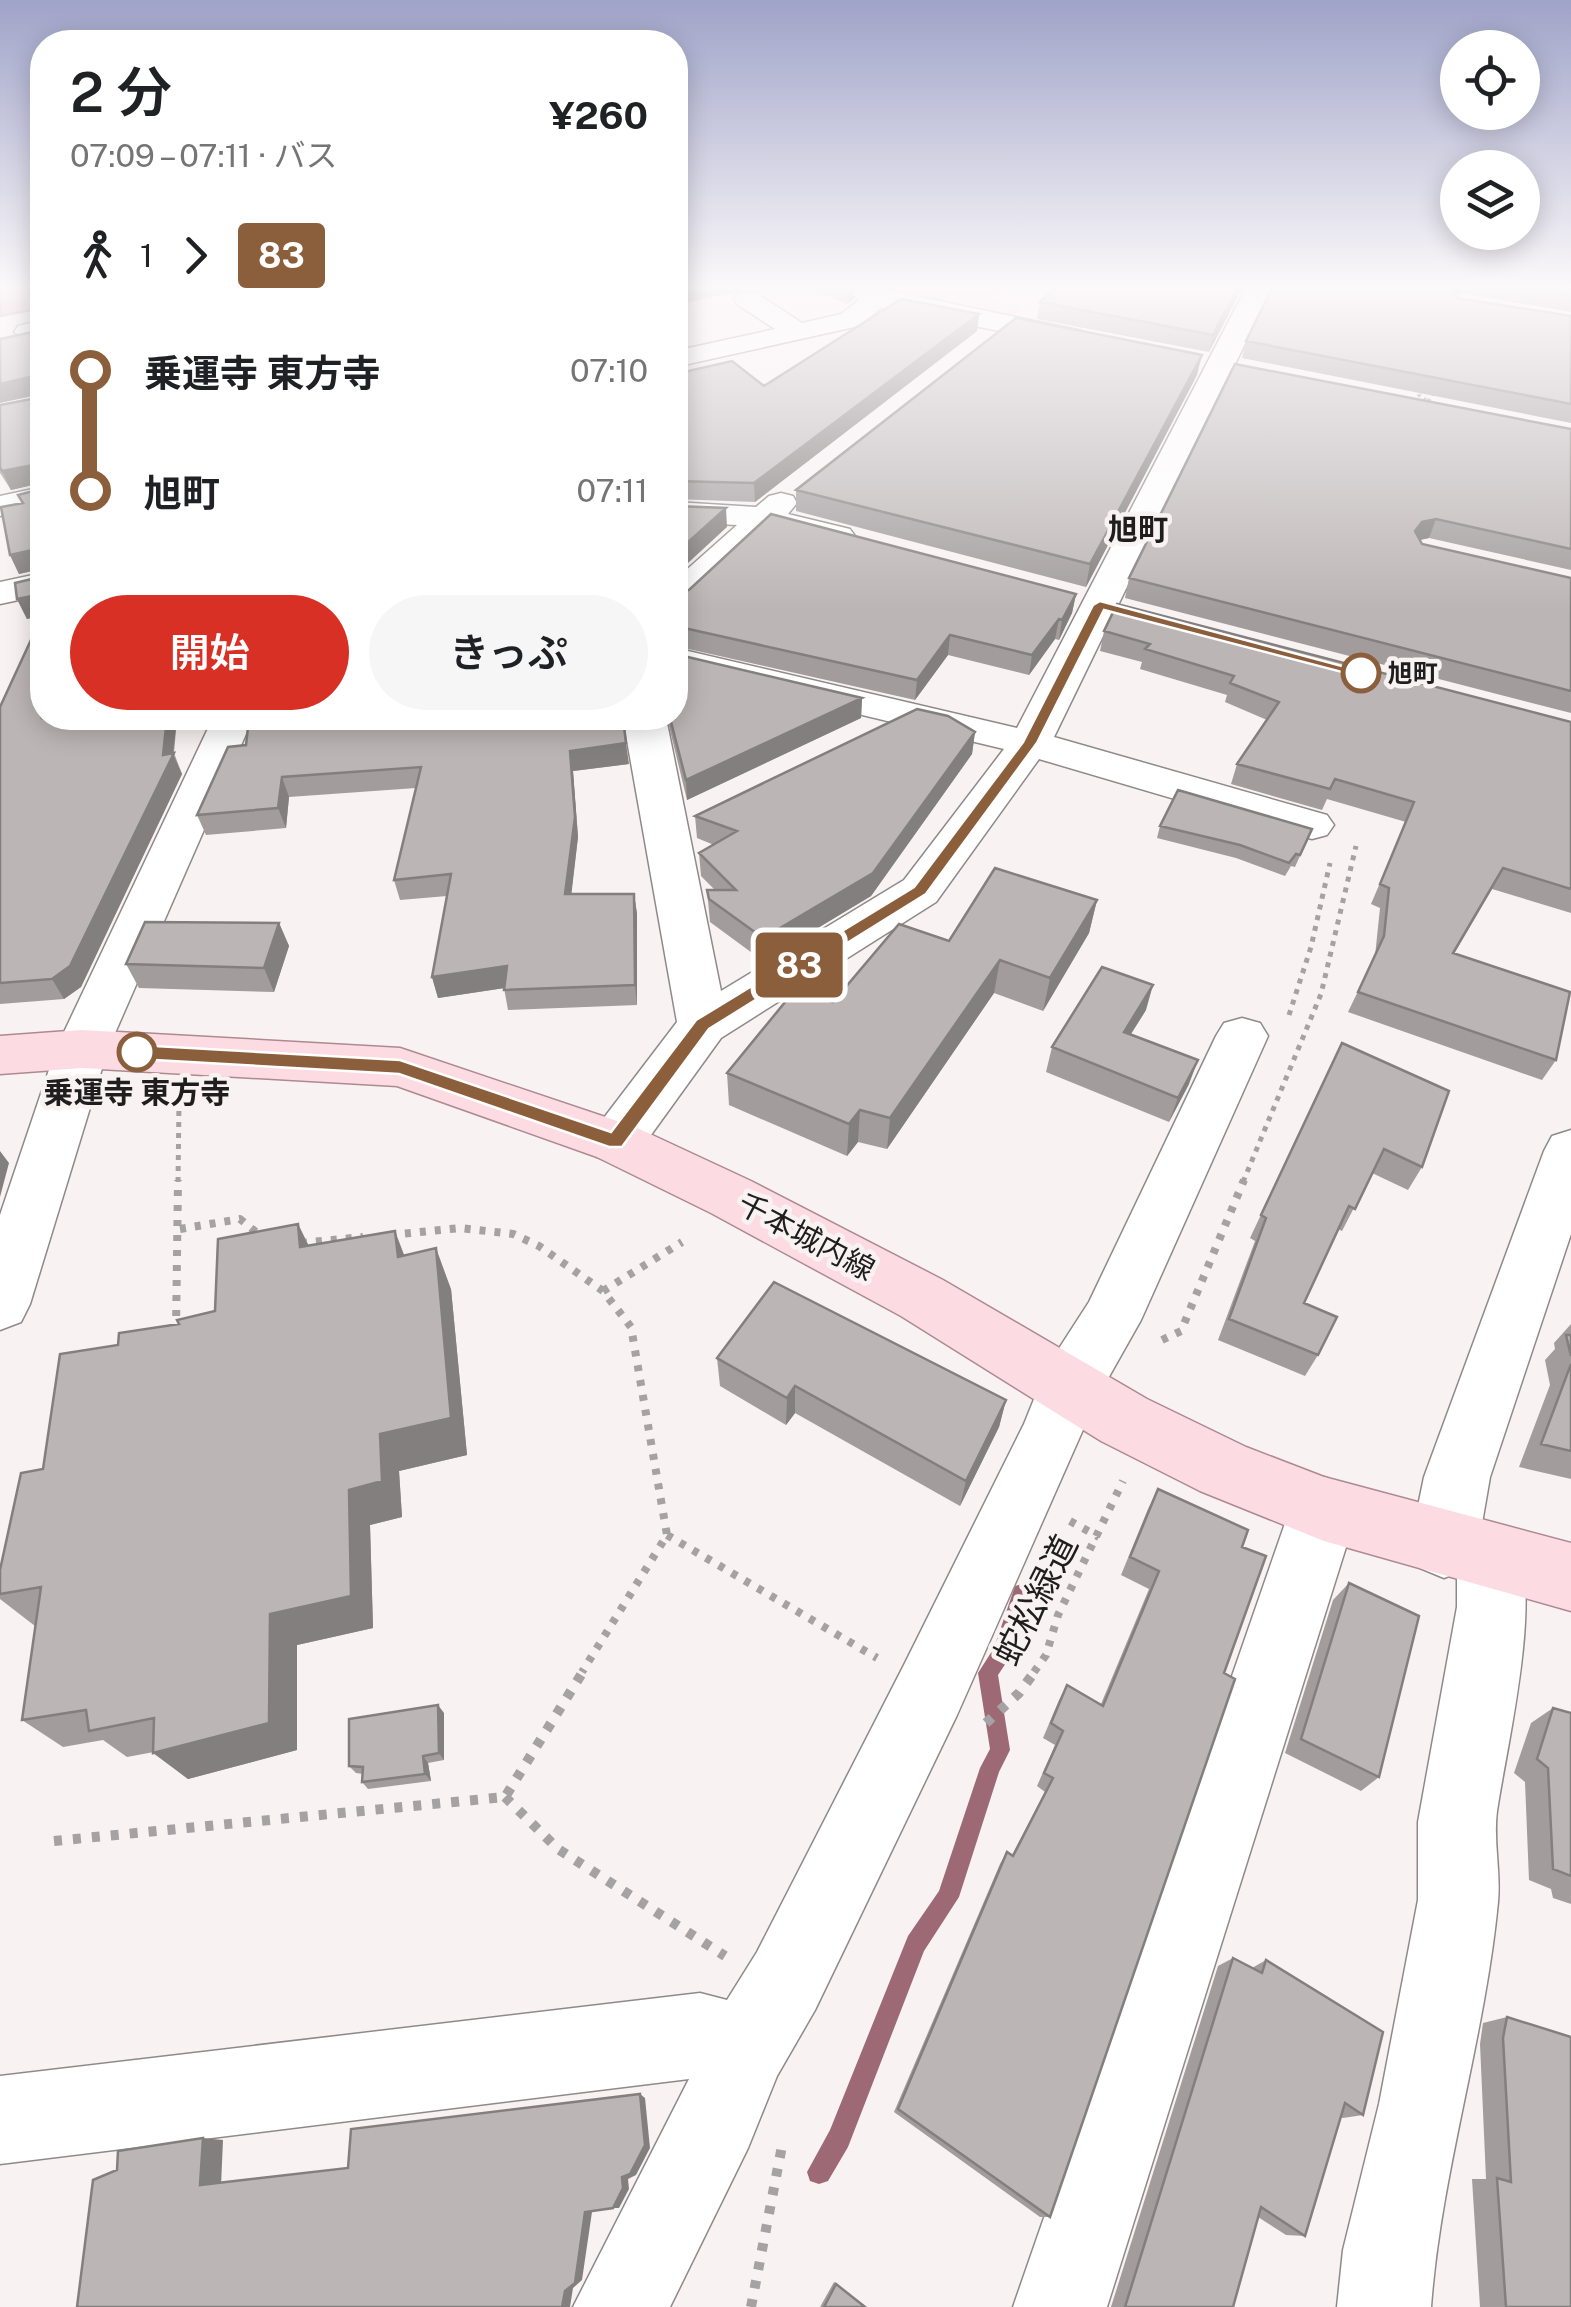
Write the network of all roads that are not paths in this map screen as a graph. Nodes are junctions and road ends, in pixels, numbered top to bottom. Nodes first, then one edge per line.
1 (1193, 396) edge
2 (809, 481) edge
3 (30, 500) edge
4 (0, 506) edge
5 (688, 512) edge
6 (763, 517) junction
7 (875, 546) edge
8 (30, 587) edge
9 (688, 587) edge
10 (0, 593) edge
11 (688, 662) edge
12 (911, 714) junction
13 (228, 730) edge
14 (650, 730) edge
15 (858, 740) edge
16 (1030, 743) junction
17 (1312, 826) edge
18 (703, 1024) junction
19 (1242, 1036) dead end
20 (82, 1049) junction
21 (0, 1055) edge
22 (616, 1142) junction
23 (1571, 1152) edge
24 (0, 1304) edge
25 (1068, 1388) junction
26 (1324, 1509) junction
27 (1468, 1552) junction
28 (1571, 1577) edge
29 (746, 2048) junction
30 (0, 2120) edge
31 (620, 2307) edge
32 (1060, 2307) edge
33 (1384, 2307) edge

1 - 16 street
2 - 6 street
3 - 4 street
5 - 6 street
6 - 7 street
6 - 9 street
8 - 10 street
11 - 12 street
12 - 15 street
12 - 16 street
13 - 20 street
14 - 18 street
16 - 17 street
16 - 18 street
18 - 22 street
19 - 25 street
20 - 21 main road, 千本城内線
20 - 22 main road, 千本城内線
20 - 24 street
22 - 25 main road, 千本城内線
23 - 27 street
25 - 26 main road, 千本城内線
25 - 29 street
26 - 27 main road, 千本城内線
26 - 32 street
27 - 28 main road, 千本城内線
27 - 33 street
29 - 30 street
29 - 31 street

